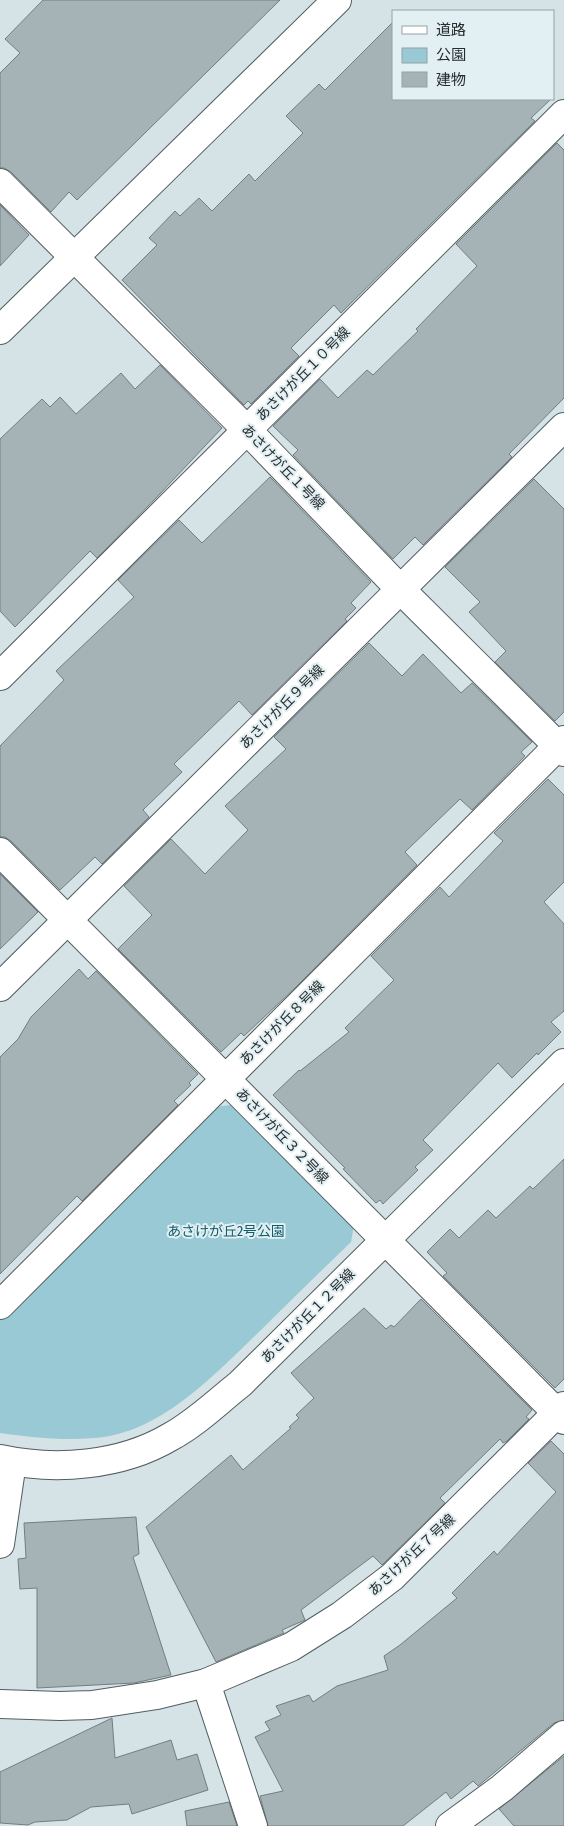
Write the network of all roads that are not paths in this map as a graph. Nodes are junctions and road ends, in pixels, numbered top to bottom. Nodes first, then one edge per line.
1 (336, 0) edge
2 (564, 114) edge
3 (0, 183) edge
4 (74, 256) junction
5 (0, 330) edge
6 (564, 427) edge
7 (248, 430) junction
8 (400, 589) junction
9 (0, 676) edge
10 (562, 746) edge
11 (0, 852) edge
12 (67, 920) junction
13 (0, 988) edge
14 (564, 1064) edge
15 (226, 1079) junction
16 (385, 1240) junction
17 (0, 1305) edge
18 (562, 1413) edge
19 (6, 1460) edge
20 (0, 1544) edge
21 (206, 1683) junction
22 (0, 1704) edge
23 (564, 1735) edge
24 (253, 1826) edge
25 (450, 1826) edge

1 - 4 street
2 - 7 street, あさけが丘１０号線
3 - 4 street, あさけが丘１号線
4 - 5 street
4 - 7 street, あさけが丘１号線
6 - 8 street, あさけが丘９号線
7 - 8 street, あさけが丘１号線
7 - 9 street, あさけが丘１０号線
8 - 10 street, あさけが丘１号線
8 - 12 street, あさけが丘９号線
10 - 15 street, あさけが丘８号線
11 - 12 street, あさけが丘３２号線
12 - 13 street, あさけが丘９号線
12 - 15 street, あさけが丘３２号線
14 - 16 street, あさけが丘１２号線
15 - 16 street, あさけが丘３２号線
15 - 17 street, あさけが丘８号線
16 - 18 street, あさけが丘３２号線
16 - 19 street, あさけが丘１２号線
18 - 21 street, あさけが丘７号線
19 - 20 street
21 - 22 street, あさけが丘７号線
21 - 24 street
23 - 25 street

